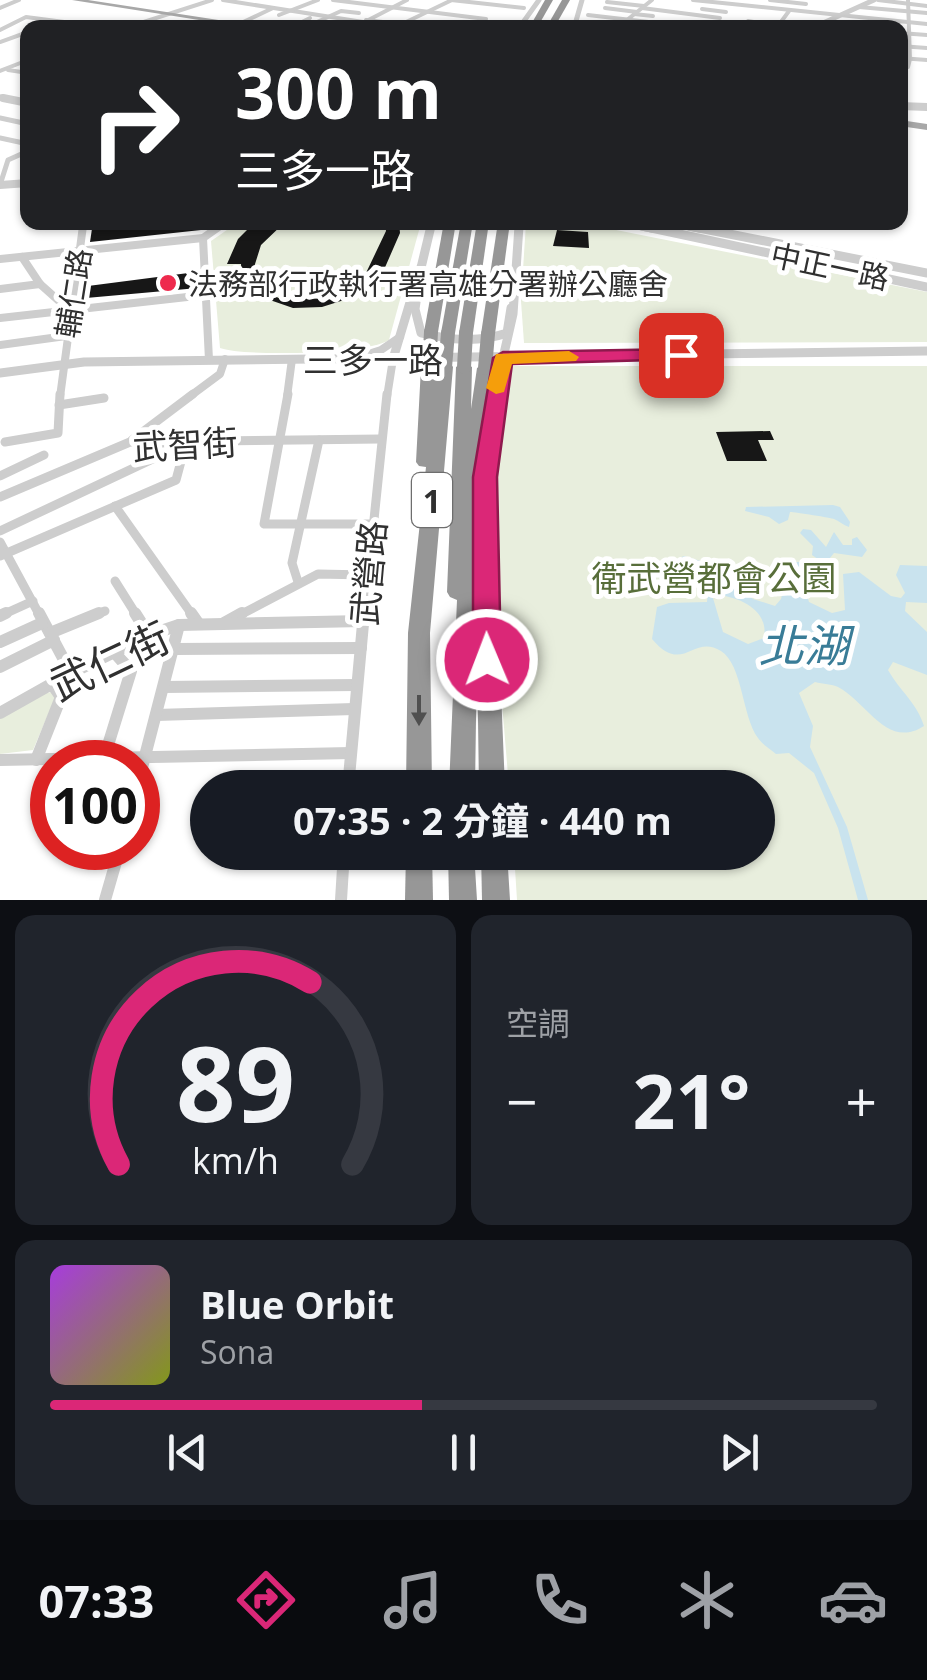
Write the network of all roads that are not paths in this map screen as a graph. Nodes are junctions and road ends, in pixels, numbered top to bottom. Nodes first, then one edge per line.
1 (75, 0) edge
2 (212, 0) edge
3 (223, 0) edge
4 (276, 0) edge
5 (318, 0) edge
6 (332, 0) edge
7 (343, 0) edge
8 (380, 0) edge
9 (407, 0) edge
10 (451, 0) edge
11 (504, 0) edge
12 (691, 0) edge
13 (767, 0) edge
14 (876, 0) edge
15 (16, 1) edge
16 (733, 2) edge
17 (808, 2) edge
18 (907, 2) edge
19 (927, 4) edge
20 (371, 5) junction
21 (606, 5) edge
22 (0, 6) edge
23 (262, 6) junction
24 (498, 6) junction
25 (644, 6) edge
26 (859, 7) junction
27 (274, 8) junction
28 (392, 8) junction
29 (524, 8) dead end
30 (758, 8) junction
31 (702, 9) dead end
32 (291, 10) junction
33 (790, 11) junction
34 (424, 12) junction
35 (677, 12) junction
36 (726, 12) junction
37 (911, 12) junction
38 (359, 13) dead end
39 (803, 13) junction
40 (927, 13) edge
41 (169, 14) junction
42 (280, 15) dead end
43 (316, 15) junction
44 (588, 15) dead end
45 (328, 16) junction
46 (652, 16) dead end
47 (836, 16) junction
48 (720, 18) joint
49 (486, 19) joint
50 (22, 20) edge
51 (59, 20) edge
52 (150, 20) edge
53 (209, 20) edge
54 (251, 20) edge
55 (306, 20) edge
56 (320, 20) edge
57 (357, 20) edge
58 (366, 20) edge
59 (409, 20) edge
60 (628, 20) joint
61 (670, 20) edge
62 (749, 20) edge
63 (783, 20) edge
64 (827, 20) edge
65 (884, 20) edge
66 (20, 22) edge
67 (908, 22) junction
68 (927, 24) edge
69 (908, 33) joint
70 (20, 35) edge
71 (927, 35) edge
72 (0, 37) edge
73 (11, 38) junction
74 (20, 39) edge
75 (908, 55) edge
76 (910, 59) junction
77 (927, 60) edge
78 (908, 67) edge
79 (0, 94) edge
80 (12, 100) junction
81 (20, 100) edge
82 (0, 105) edge
83 (4, 160) edge
84 (2, 170) edge
85 (0, 185) edge
86 (83, 230) edge
87 (215, 230) edge
88 (430, 230) edge
89 (449, 230) edge
90 (465, 230) edge
91 (482, 230) edge
92 (503, 230) edge
93 (518, 230) edge
94 (683, 230) edge
95 (704, 230) edge
96 (738, 237) junction
97 (203, 238) junction
98 (82, 252) junction
99 (22, 257) junction
100 (0, 259) edge
101 (421, 267) junction
102 (927, 273) edge
103 (40, 284) junction
104 (927, 287) edge
105 (0, 289) edge
106 (205, 295) junction
107 (511, 308) junction
108 (71, 310) junction
109 (0, 318) edge
110 (66, 336) junction
111 (400, 338) junction
112 (0, 345) edge
113 (927, 351) edge
114 (352, 359) junction
115 (394, 359) junction
116 (209, 360) junction
117 (226, 360) junction
118 (292, 360) junction
119 (62, 363) junction
120 (465, 365) junction
121 (0, 373) edge
122 (104, 398) dead end
123 (59, 404) junction
124 (163, 439) junction
125 (187, 439) junction
126 (282, 440) junction
127 (320, 440) junction
128 (380, 440) junction
129 (5, 442) dead end
130 (130, 442) junction
131 (44, 455) dead end
132 (0, 476) edge
133 (0, 497) edge
134 (115, 506) junction
135 (372, 524) junction
136 (300, 526) junction
137 (0, 530) edge
138 (2, 550) edge
139 (367, 575) junction
140 (115, 582) dead end
141 (298, 582) junction
142 (33, 601) junction
143 (105, 612) dead end
144 (0, 616) edge
145 (363, 621) junction
146 (198, 624) junction
147 (179, 625) junction
148 (222, 625) junction
149 (49, 632) junction
150 (150, 635) junction
151 (0, 642) edge
152 (361, 648) junction
153 (174, 650) junction
154 (114, 652) junction
155 (0, 667) edge
156 (71, 673) junction
157 (52, 684) junction
158 (357, 685) junction
159 (164, 688) junction
160 (354, 709) junction
161 (0, 713) edge
162 (156, 715) junction
163 (44, 740) edge
164 (110, 740) edge
165 (149, 740) edge
166 (350, 753) junction
167 (160, 758) edge
168 (0, 760) edge
169 (30, 760) edge
170 (349, 770) edge
171 (420, 770) edge
172 (462, 770) edge
173 (492, 770) edge
174 (114, 870) edge
175 (342, 870) edge
176 (420, 870) edge
177 (462, 870) edge
178 (495, 870) edge
179 (105, 900) edge
180 (340, 900) edge
181 (420, 900) edge
182 (463, 900) edge
183 (496, 900) edge

1 - 41 main road
2 - 41 street
3 - 23 street
4 - 23 street
5 - 32 street
6 - 7 street
7 - 20 street
7 - 43 street
8 - 20 street
9 - 28 street
10 - 24 street
10 - 34 street
11 - 24 street
12 - 16 street
12 - 35 street
13 - 17 street
13 - 30 street
14 - 18 street
14 - 26 street
15 - 22 street
16 - 30 street
16 - 36 street
17 - 39 street
18 - 19 street
18 - 37 street
20 - 28 street
21 - 25 street
21 - 25 street
23 - 27 street
24 - 29 street
24 - 49 street
25 - 35 street
25 - 46 street
25 - 60 street
26 - 37 street
26 - 47 street
27 - 32 street
27 - 54 street
28 - 34 street
28 - 58 street
30 - 33 street
30 - 62 street
31 - 36 street
32 - 42 street
32 - 43 street
33 - 39 street
33 - 63 street
34 - 49 street
34 - 59 street
35 - 48 street
35 - 61 street
36 - 48 street
37 - 40 street
37 - 67 street
38 - 45 street
39 - 47 street
41 - 52 street
41 - 53 main road
43 - 45 street
43 - 55 street
44 - 60 street
45 - 56 street
45 - 57 street
47 - 64 street
47 - 65 street
50 - 51 street
66 - 72 street
67 - 68 street
67 - 69 street
69 - 71 street
70 - 73 street
72 - 73 street
73 - 74 street
75 - 76 street
76 - 77 street
76 - 78 street
79 - 80 street
80 - 81 street
80 - 82 street
83 - 84 street
84 - 85 street
86 - 98 street, 輔仁路
87 - 97 street
88 - 101 street
89 - 120 highway, bridge
90 - 120 highway, 1, bridge
91 - 120 highway, 1, bridge
92 - 120 highway, bridge
93 - 107 street
94 - 96 street, 中正一路
95 - 96 street, 中正一路
96 - 102 street, 中正一路
96 - 104 street, 中正一路
97 - 98 street
97 - 106 street
98 - 99 street
98 - 108 street, 輔仁路
99 - 100 street
99 - 103 street
101 - 107 street
101 - 111 street
103 - 105 street
103 - 108 street
106 - 108 street
106 - 116 street
107 - 120 street
108 - 109 street
108 - 110 street, 輔仁路
110 - 112 street
110 - 119 street, 輔仁路
111 - 114 street
111 - 115 street
113 - 120 street, 三多一路
114 - 115 street, 三多一路
114 - 118 street, 三多一路
115 - 120 street, 三多一路
115 - 128 street, 武營路
116 - 117 street, 三多一路
116 - 119 street, 三多一路
117 - 118 street, 三多一路
117 - 130 street
118 - 126 street
119 - 121 street, 三多一路
119 - 123 street
120 -> 171 highway, 1
120 - 172 highway
120 - 173 highway
122 - 123 street
123 - 129 street
124 - 125 street, 武智街
124 - 130 street, 武智街
124 - 137 street
125 - 126 street, 武智街
125 - 134 street
126 - 127 street, 武智街
126 - 136 street
127 - 128 street, 武智街
127 - 136 street
128 - 135 street, 武營路
130 - 133 street, 武智街
131 - 132 street
134 - 138 street
134 - 146 street
135 - 136 street
135 - 139 street, 武營路
136 - 141 street
138 - 142 street
139 - 141 street
139 - 145 street, 武營路
140 - 150 street
141 - 148 street
142 - 144 street
142 - 149 street
143 - 149 street
145 - 148 street, 武仁街
145 - 152 street, 武營路
146 - 147 street, 武仁街
146 - 148 street, 武仁街
147 - 150 street, 武仁街
147 - 153 street
149 - 151 street
149 - 155 street
149 - 156 street
150 - 154 street, 武仁街
152 - 153 street
152 - 158 street, 武營路
153 - 159 street
154 - 156 street, 武仁街
154 - 164 street
156 - 157 street, 武仁街
157 - 161 street, 武仁街
157 - 163 street
158 - 159 street
158 - 160 street, 武營路
159 - 162 street
160 - 162 street
160 - 166 street, 武營路
162 - 165 street
166 - 167 street
166 - 170 street, 武營路
168 - 169 street
174 - 179 street
175 - 180 street
176 - 181 highway
177 - 182 highway
178 - 183 highway

